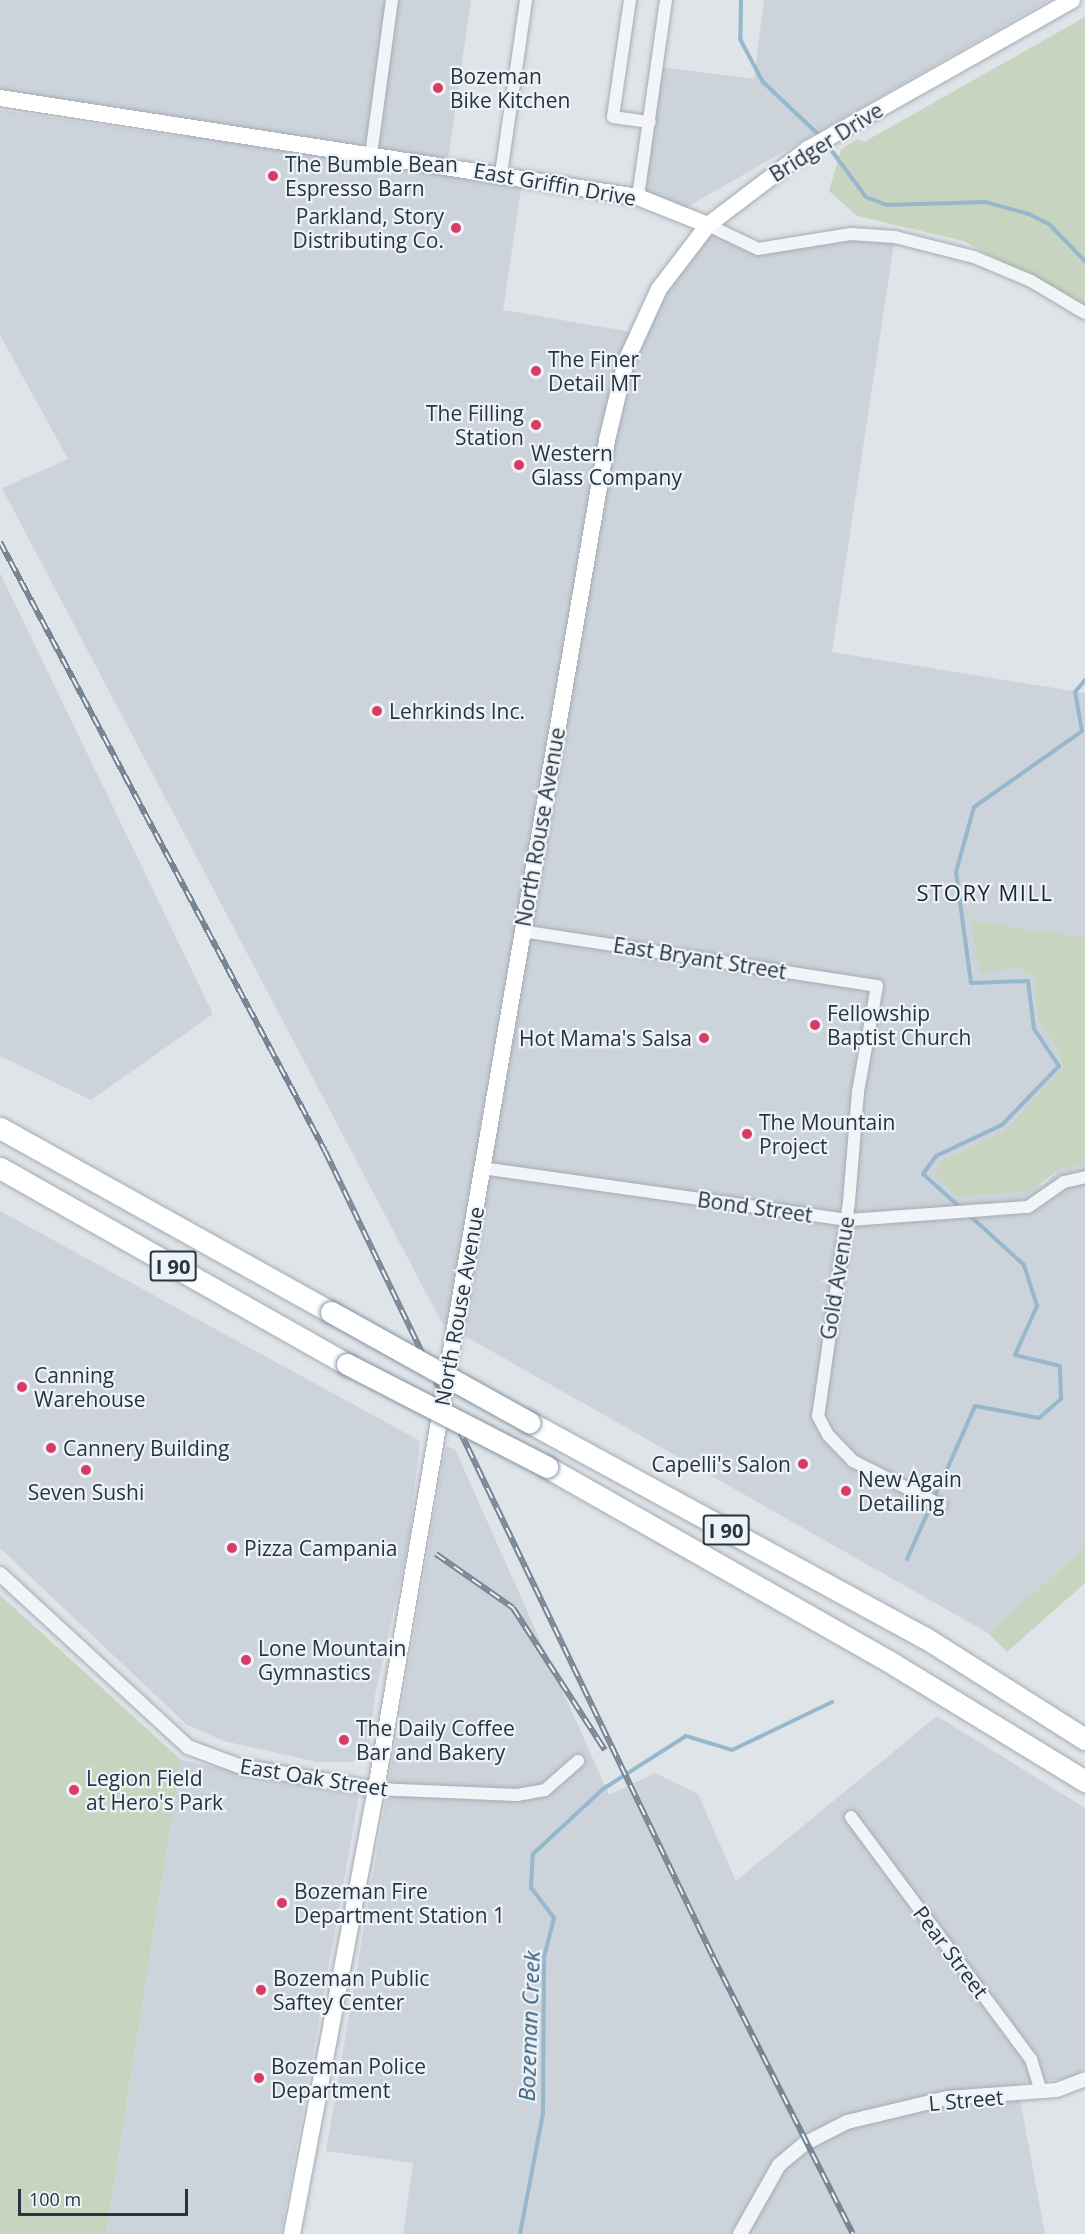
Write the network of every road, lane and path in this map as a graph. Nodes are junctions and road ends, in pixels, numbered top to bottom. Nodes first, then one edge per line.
1 (392, 0) edge
2 (526, 0) edge
3 (630, 0) edge
4 (666, 0) edge
5 (1067, 1) edge
6 (0, 98) edge
7 (650, 122) junction
8 (371, 154) junction
9 (501, 174) junction
10 (638, 197) junction
11 (708, 225) junction
12 (1085, 313) edge
13 (622, 378) joint
14 (522, 931) junction
15 (877, 986) joint
16 (0, 1128) edge
17 (0, 1168) edge
18 (482, 1168) junction
19 (1085, 1177) edge
20 (847, 1220) junction
21 (941, 1505) dead end
22 (0, 1574) edge
23 (1085, 1739) edge
24 (578, 1761) dead end
25 (1085, 1781) edge
26 (376, 1789) junction
27 (851, 1817) dead end
28 (1085, 2079) edge
29 (1041, 2092) junction
30 (292, 2234) edge
31 (740, 2234) edge

1 - 8 street
2 - 9 street
3 - 7 street
4 - 7 street
5 - 11 main road, Bridger Drive
6 - 8 main road, East Griffin Drive
7 - 10 street
8 - 9 main road, East Griffin Drive
9 - 10 main road, East Griffin Drive
10 - 11 main road, East Griffin Drive
11 - 12 street, East Griffin Drive
11 - 13 main road, Bridger Drive
13 - 14 main road, North Rouse Avenue
14 - 15 street, East Bryant Street
14 - 18 main road, North Rouse Avenue
15 - 20 street, Gold Avenue
16 - 23 highway, I 90, bridge
17 - 25 highway, I 90, bridge
18 - 20 street, Bond Street
18 - 26 main road, North Rouse Avenue
19 - 20 street, Bond Street
20 - 21 street, Gold Avenue
22 - 26 street, East Oak Street
24 - 26 street, East Oak Street
26 - 30 main road, North Rouse Avenue
27 - 29 street, Pear Street
28 - 29 street, L Street
29 - 31 street, L Street

